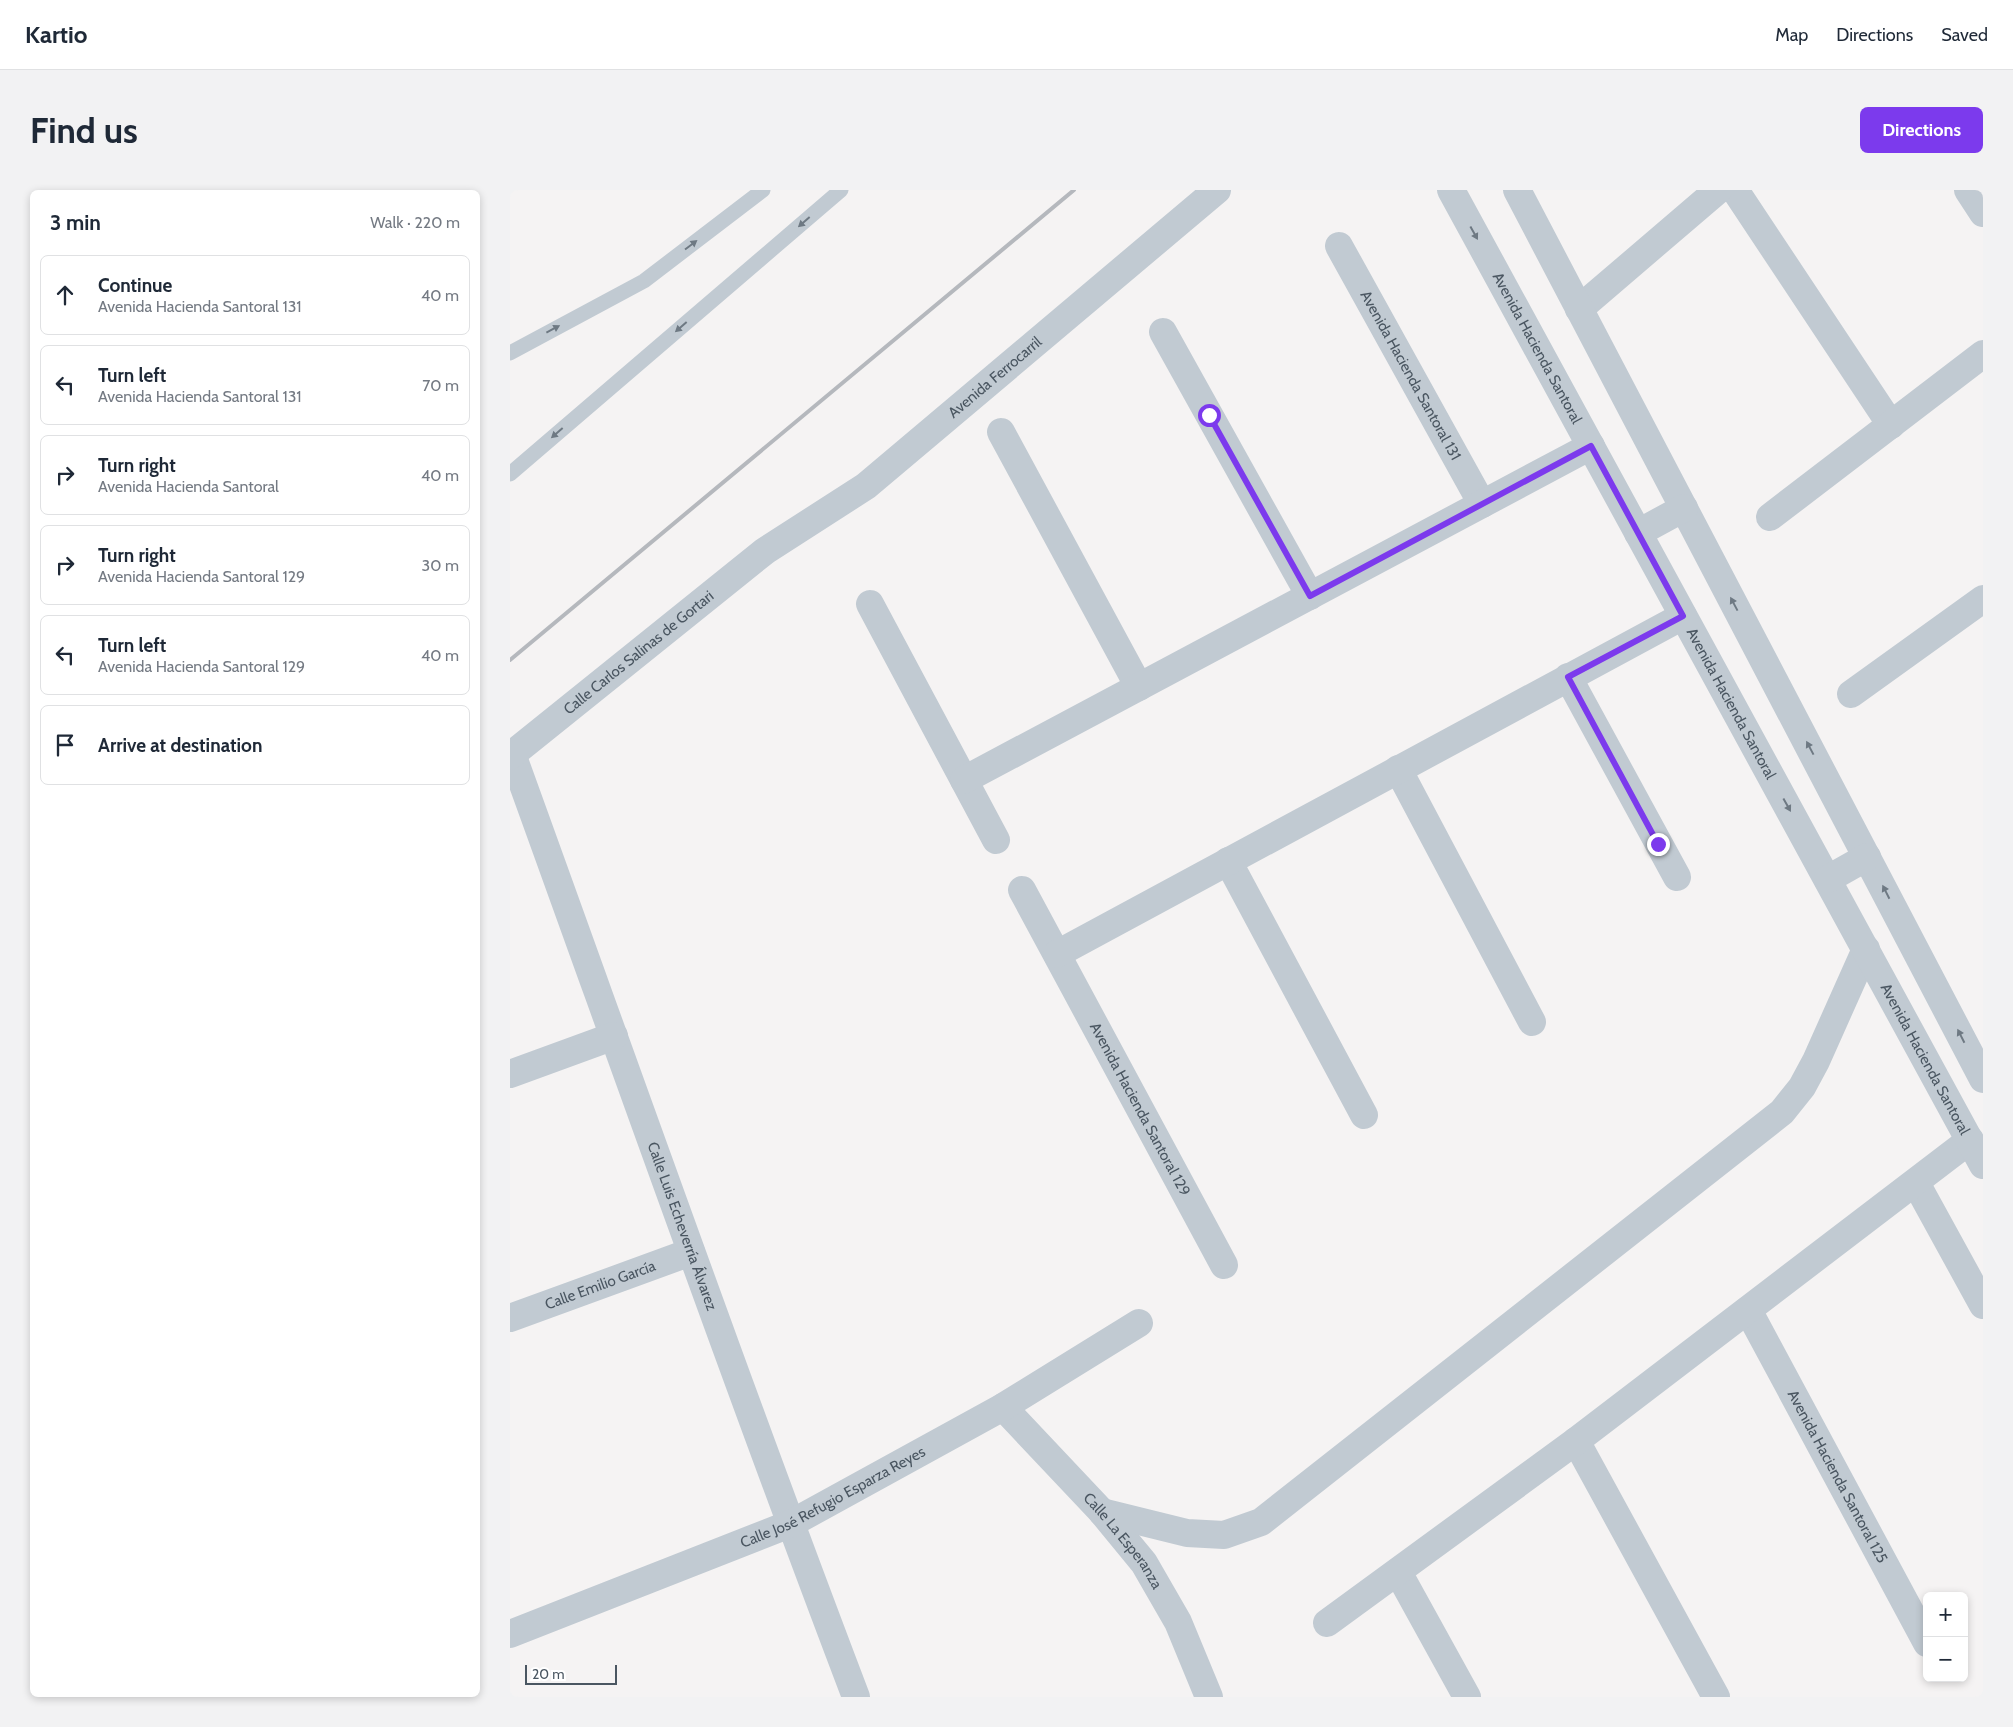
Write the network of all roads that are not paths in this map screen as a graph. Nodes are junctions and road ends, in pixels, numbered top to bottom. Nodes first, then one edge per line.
1 (763, 190) edge
2 (841, 190) edge
3 (1217, 190) edge
4 (1516, 190) edge
5 (1718, 190) edge
6 (1735, 190) edge
7 (1968, 190) edge
8 (1454, 191) edge
9 (1983, 213) edge
10 (1340, 246) dead end
11 (1579, 309) junction
12 (1163, 332) dead end
13 (510, 352) edge
14 (1983, 354) edge
15 (1891, 426) junction
16 (1001, 432) dead end
17 (1591, 446) junction
18 (510, 474) edge
19 (1482, 504) junction
20 (1684, 508) junction
21 (1770, 517) dead end
22 (1638, 533) junction
23 (765, 552) joint
24 (1310, 596) junction
25 (1983, 599) edge
26 (870, 604) dead end
27 (1683, 616) junction
28 (1568, 677) junction
29 (1139, 687) junction
30 (1851, 694) dead end
31 (511, 755) edge
32 (1398, 769) junction
33 (964, 780) junction
34 (996, 840) dead end
35 (1867, 856) junction
36 (1228, 861) junction
37 (1676, 877) dead end
38 (1828, 879) junction
39 (1022, 890) dead end
40 (1866, 949) junction
41 (1057, 954) junction
42 (1532, 1022) dead end
43 (614, 1036) junction
44 (510, 1074) edge
45 (1983, 1079) edge
46 (1364, 1115) dead end
47 (1970, 1140) junction
48 (1983, 1165) edge
49 (1916, 1183) junction
50 (691, 1252) junction
51 (1224, 1265) dead end
52 (1983, 1305) edge
53 (1748, 1310) junction
54 (510, 1318) edge
55 (1139, 1323) dead end
56 (1003, 1407) junction
57 (1576, 1441) junction
58 (1102, 1512) junction
59 (790, 1524) junction
60 (1398, 1572) junction
61 (1327, 1622) dead end
62 (510, 1634) edge
63 (1924, 1637) edge
64 (856, 1697) edge
65 (1209, 1697) edge
66 (1467, 1697) edge
67 (1716, 1697) edge

13 -> 1 lane
2 -> 18 lane
3 - 23 street, Avenida Ferrocarril
4 - 11 street
5 - 11 street
6 - 15 street
7 - 9 street
8 -> 17 street, Avenida Hacienda Santoral
10 - 19 street, Avenida Hacienda Santoral 131
11 - 20 street
12 - 24 street
14 - 15 street
15 - 21 street
16 - 29 street
17 - 19 street
17 - 22 street, Avenida Hacienda Santoral
19 - 24 street
20 - 22 street
35 -> 20 street
22 - 27 street, Avenida Hacienda Santoral
23 - 31 street, Calle Carlos Salinas de Gortari
24 - 29 street
25 - 30 street
26 - 33 street
27 - 28 street
27 -> 38 street, Avenida Hacienda Santoral
28 - 32 street
28 - 37 street
29 - 33 street
31 - 43 street, Calle Luis Echeverría Álvarez
32 - 36 street
32 - 42 street
33 - 34 street
35 - 38 street
45 -> 35 street
36 - 41 street
36 - 46 street
38 - 40 street, Avenida Hacienda Santoral
39 - 41 street, Avenida Hacienda Santoral 129
40 - 47 street, Avenida Hacienda Santoral
40 - 58 street
41 - 51 street, Avenida Hacienda Santoral 129
43 - 44 street
43 - 50 street, Calle Luis Echeverría Álvarez
47 - 48 street, Avenida Hacienda Santoral
47 - 49 street
49 - 52 street
49 - 53 street
50 - 54 street, Calle Emilio García
50 - 59 street, Calle Luis Echeverría Álvarez
53 - 57 street
53 - 63 street, Avenida Hacienda Santoral 125
55 - 56 street, Calle José Refugio Esparza Reyes
56 - 58 street, Calle La Esperanza
56 - 59 street, Calle José Refugio Esparza Reyes
57 - 60 street
57 - 67 street
58 - 65 street, Calle La Esperanza
59 - 62 street, Calle José Refugio Esparza Reyes
59 - 64 street, Calle Luis Echeverría Álvarez
60 - 61 street
60 - 66 street

